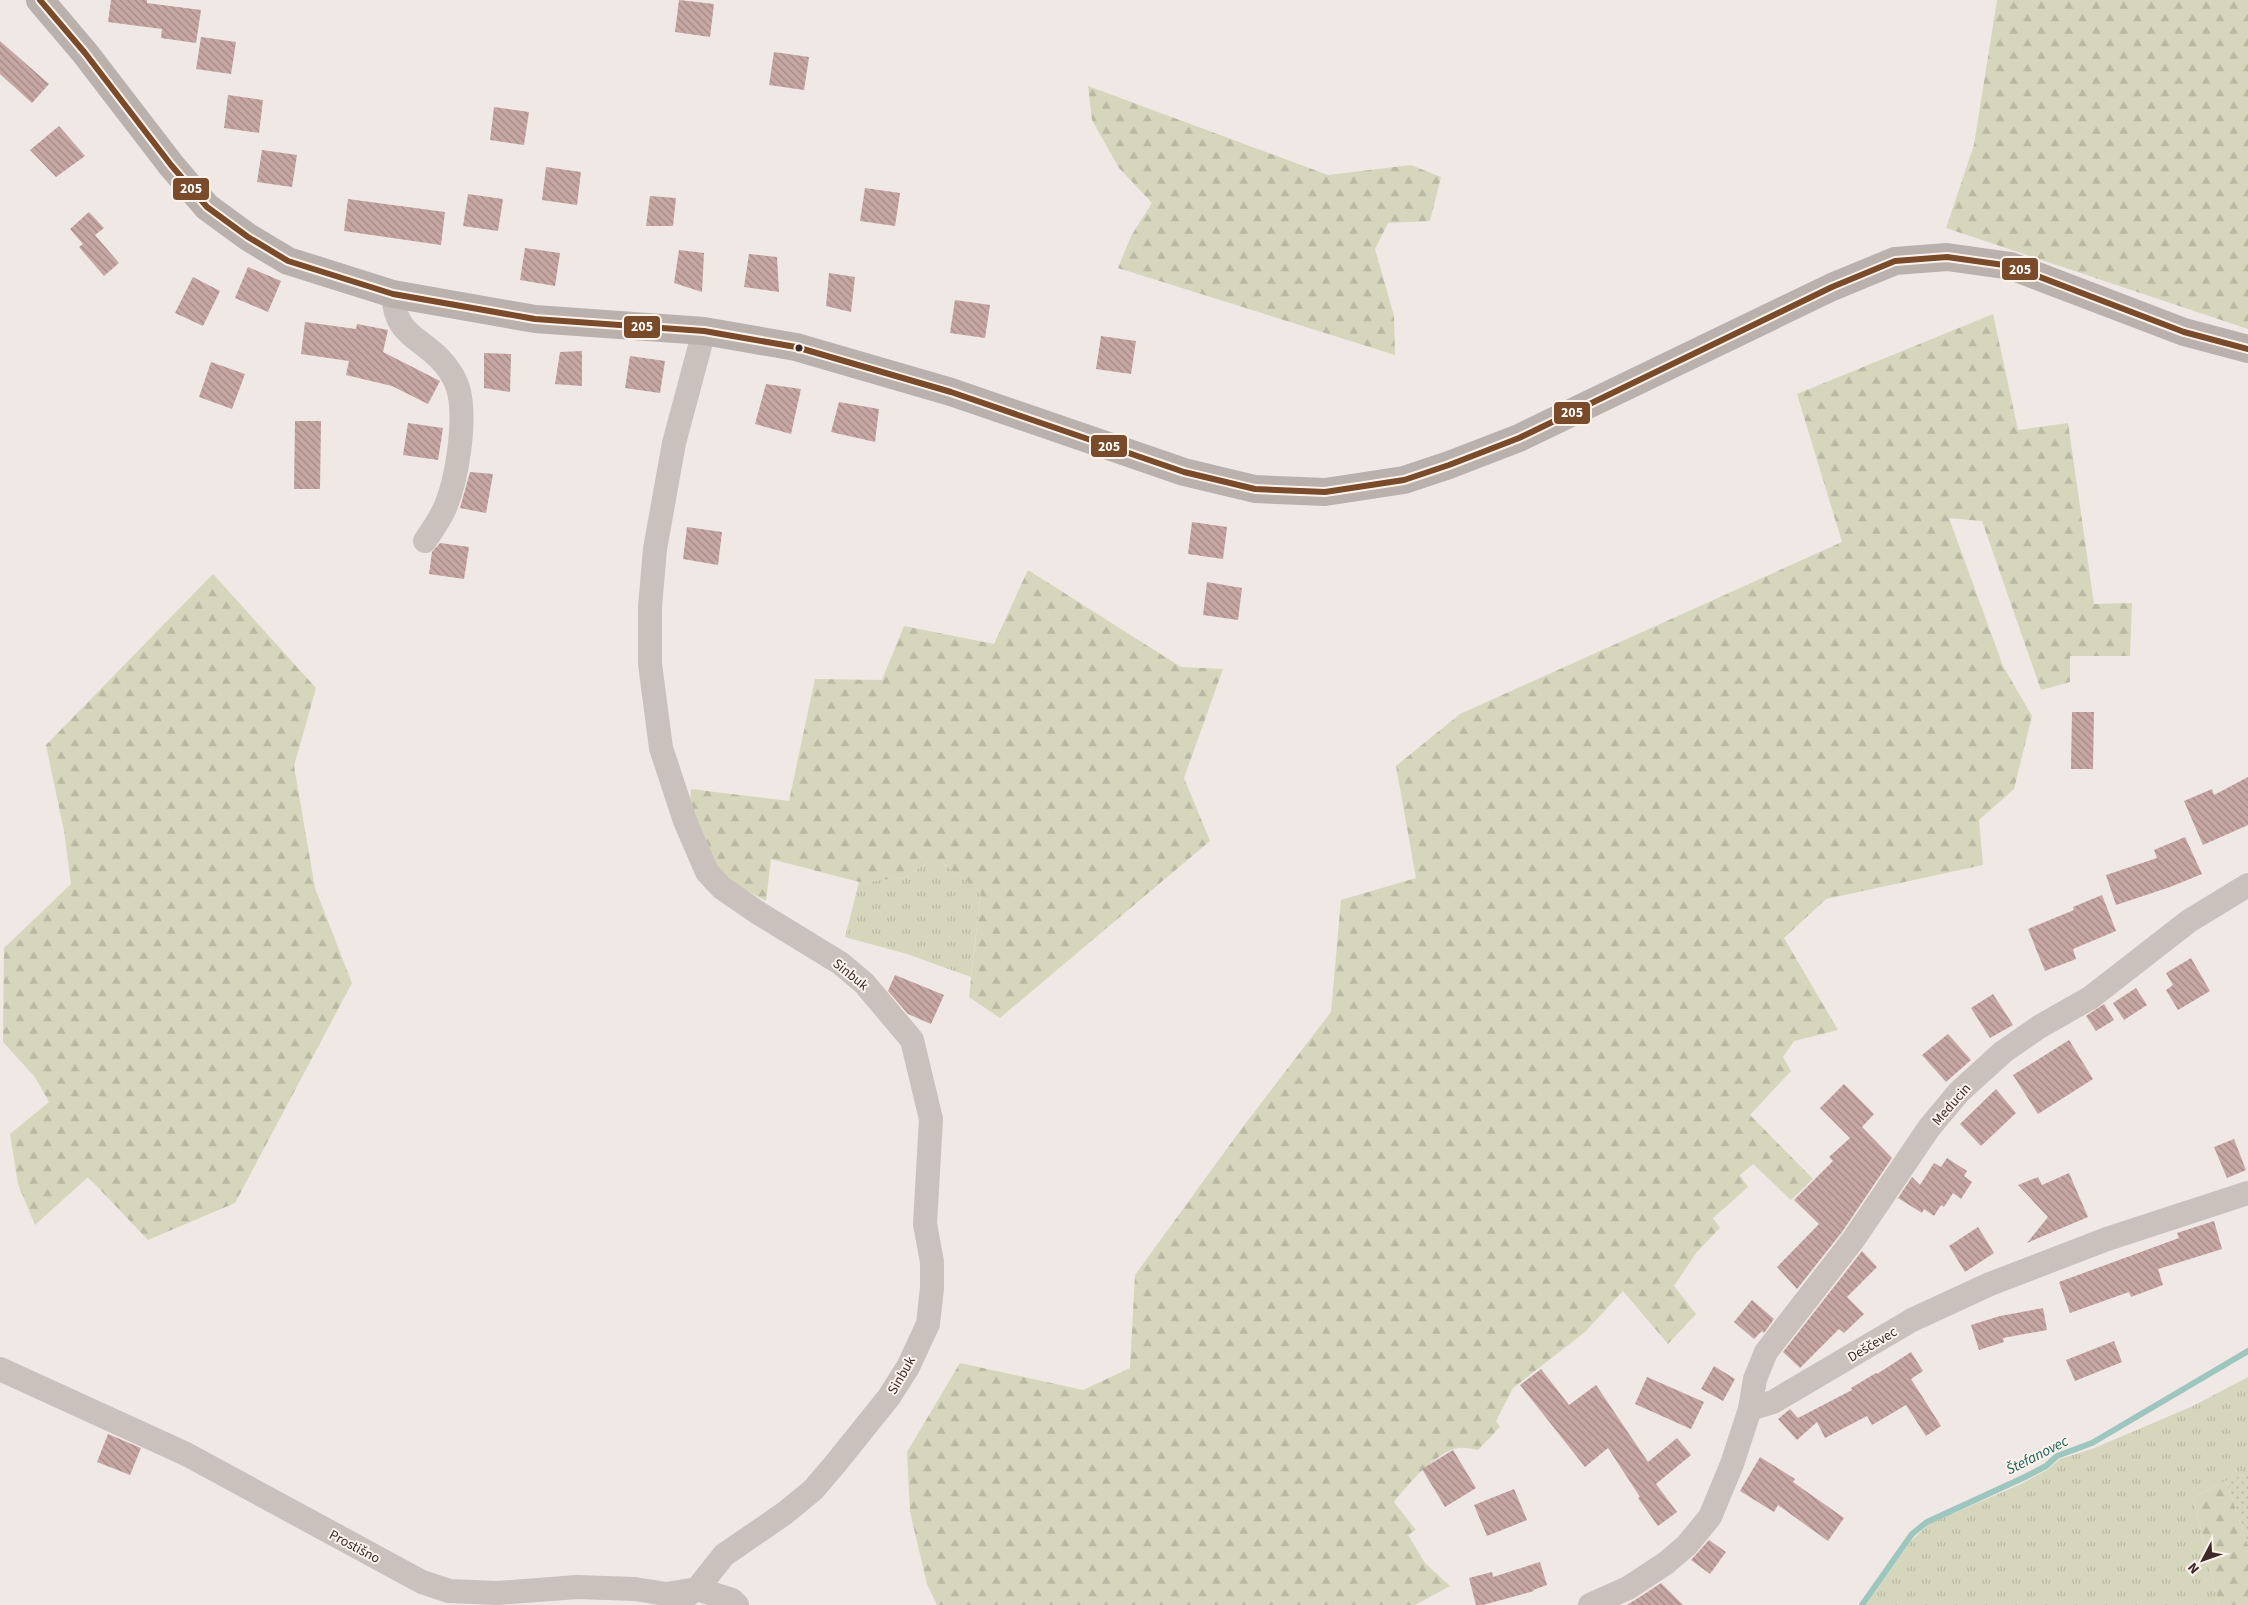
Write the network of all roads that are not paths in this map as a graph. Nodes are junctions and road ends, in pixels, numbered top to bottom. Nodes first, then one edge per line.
1 (40, 0) edge
2 (393, 294) junction
3 (704, 331) junction
4 (2248, 349) edge
5 (425, 541) dead end
6 (2248, 885) edge
7 (2248, 1193) edge
8 (0, 1369) edge
9 (1750, 1409) junction
10 (698, 1589) junction
11 (672, 1605) edge
12 (737, 1605) edge
13 (1590, 1605) edge

1 - 2 main road
2 - 3 main road
2 - 5 street
3 - 4 main road
3 - 10 street, Sinbuk
6 - 9 street, Meducin
7 - 9 street, Deščevec
8 - 10 street, Prostišno
9 - 13 street
10 - 11 street
10 - 12 street, Prostišno

